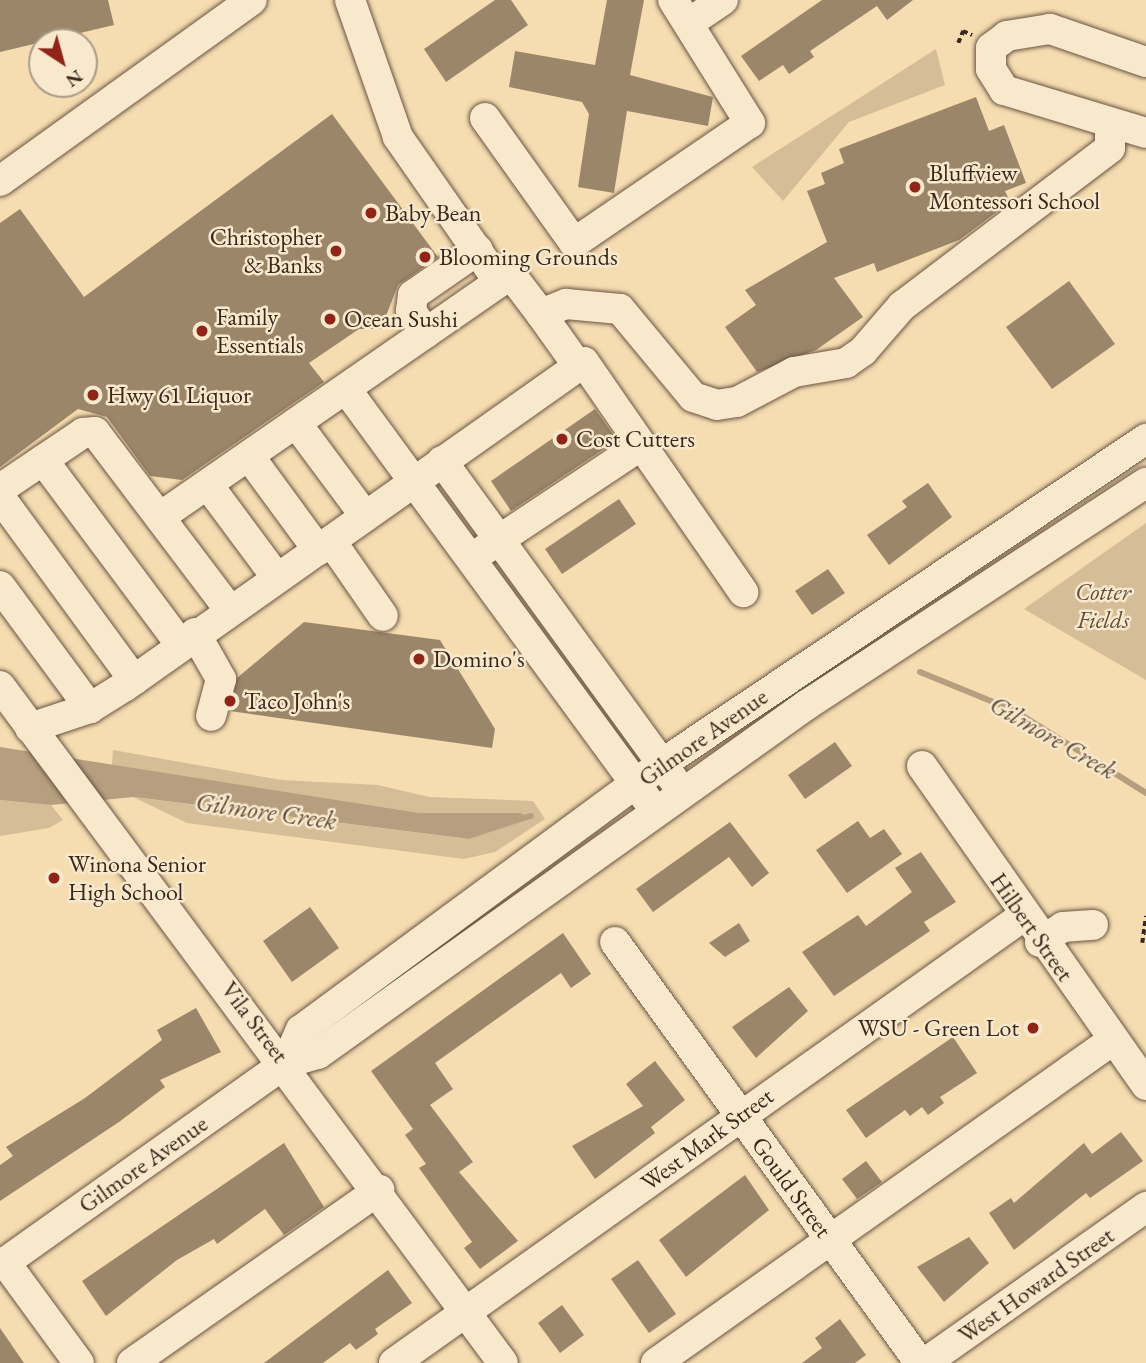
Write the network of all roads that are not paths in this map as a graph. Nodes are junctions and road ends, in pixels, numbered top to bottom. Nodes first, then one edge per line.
1 (252, 0) edge
2 (351, 0) edge
3 (723, 0) edge
4 (681, 12) edge
5 (1146, 62) edge
6 (485, 118) dead end
7 (1110, 127) junction
8 (1146, 133) edge
9 (0, 181) edge
10 (478, 250) junction
11 (499, 282) junction
12 (541, 314) junction
13 (426, 333) junction
14 (578, 366) junction
15 (346, 389) junction
16 (296, 423) junction
17 (1146, 439) edge
18 (640, 446) junction
19 (249, 456) junction
20 (43, 460) junction
21 (442, 461) junction
22 (413, 482) junction
23 (1146, 483) edge
24 (208, 485) junction
25 (0, 489) edge
26 (0, 497) edge
27 (365, 516) junction
28 (160, 517) junction
29 (499, 540) junction
30 (324, 545) junction
31 (469, 559) junction
32 (277, 578) junction
33 (0, 586) edge
34 (743, 592) dead end
35 (229, 609) junction
36 (383, 616) dead end
37 (188, 639) junction
38 (134, 680) junction
39 (0, 687) edge
40 (90, 708) junction
41 (211, 716) dead end
42 (31, 730) junction
43 (663, 763) junction
44 (922, 766) dead end
45 (635, 783) junction
46 (683, 794) junction
47 (656, 813) junction
48 (1022, 917) junction
49 (1093, 925) dead end
50 (1040, 942) junction
51 (615, 943) dead end
52 (1113, 1040) junction
53 (286, 1063) junction
54 (1146, 1085) edge
55 (743, 1117) junction
56 (379, 1190) junction
57 (1146, 1207) edge
58 (829, 1238) junction
59 (3, 1264) edge
60 (467, 1309) junction
61 (79, 1363) edge
62 (132, 1363) edge
63 (394, 1363) edge
64 (503, 1363) edge
65 (656, 1363) edge
66 (922, 1363) edge

1 - 9 street
2 - 10 street
3 - 4 street
4 - 6 street
5 - 7 street
7 - 8 street
7 - 12 street
10 - 11 street
10 - 13 street
11 - 12 street
11 - 13 street
12 - 14 street
13 - 15 street
14 - 18 street
14 - 21 street
15 - 16 street
15 - 22 street
16 - 19 street
16 - 27 street
17 - 43 street, Gilmore Avenue
18 - 29 street
18 - 34 street
19 - 24 street
19 - 30 street
20 - 25 street
20 - 28 street
20 - 37 street
21 - 22 street
21 - 29 street
22 - 27 street
22 - 31 street
23 - 46 street, Gilmore Avenue
24 - 28 street
24 - 32 street
26 - 38 street
27 - 30 street
28 - 35 street
29 - 31 street
29 - 43 street
30 - 32 street
30 - 36 street
31 - 45 street
32 - 35 street
33 - 40 street
35 - 37 street
37 - 38 street
37 - 41 street
38 - 40 street
39 - 42 street, Vila Street
40 - 42 street
42 - 53 street, Vila Street
43 - 45 street, Gilmore Avenue
43 - 46 street
44 - 48 street, Hilbert Street
45 - 47 street
45 - 53 street, Gilmore Avenue
46 - 47 street, Gilmore Avenue
47 - 53 street, Gilmore Avenue
48 - 50 street, Hilbert Street
48 - 55 street, West Mark Street
49 - 50 street
50 - 52 street, Hilbert Street
51 - 55 street, Gould Street
52 - 54 street, Hilbert Street
52 - 58 street
53 - 56 street, Vila Street
53 - 59 street, Gilmore Avenue
55 - 58 street, Gould Street
55 - 60 street, West Mark Street
56 - 60 street, Vila Street
56 - 62 street
57 - 66 street, West Howard Street
58 - 65 street
58 - 66 street, Gould Street
59 - 61 street
60 - 63 street, West Mark Street
60 - 64 street, Vila Street

